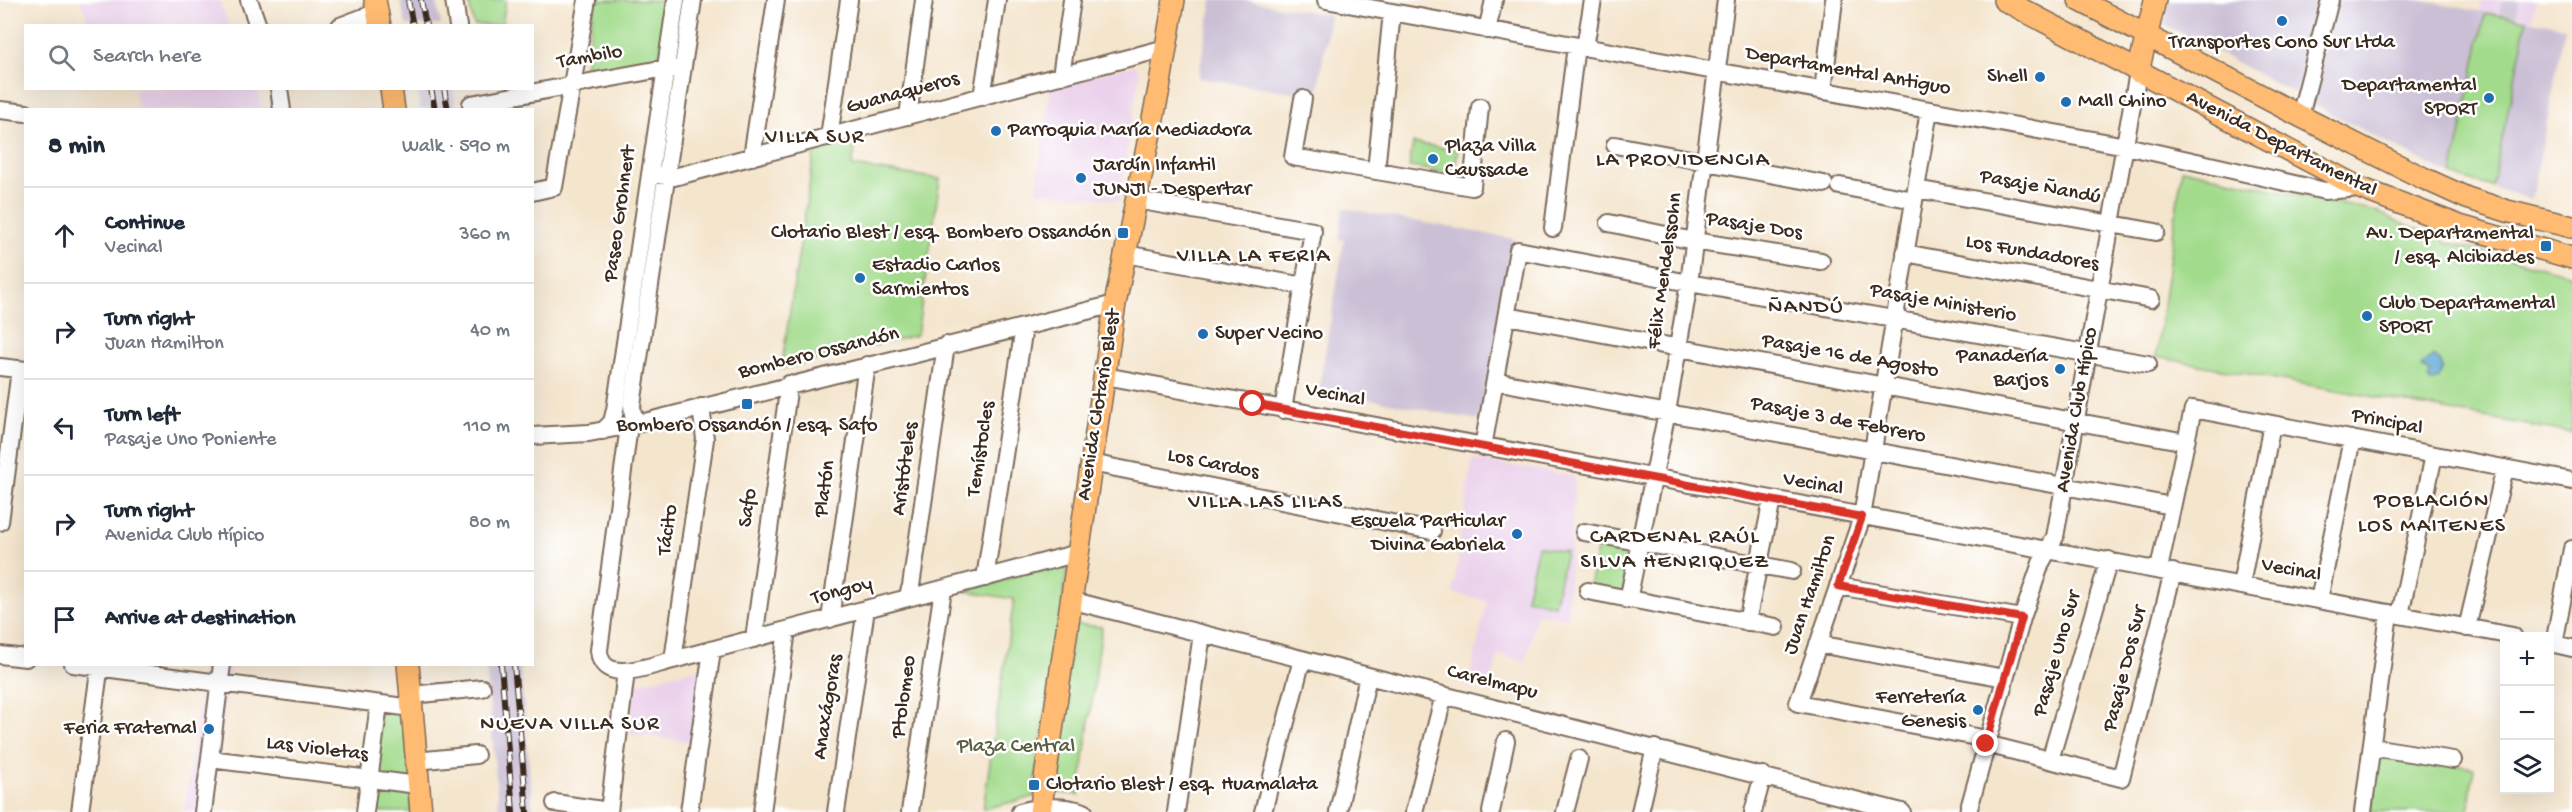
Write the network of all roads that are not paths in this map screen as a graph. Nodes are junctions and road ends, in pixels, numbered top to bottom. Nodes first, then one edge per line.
1 (249, 0) edge
2 (454, 0) edge
3 (587, 0) edge
4 (676, 0) edge
5 (693, 0) edge
6 (776, 0) edge
7 (849, 0) edge
8 (924, 0) edge
9 (997, 0) edge
10 (1072, 0) edge
11 (1174, 0) edge
12 (1326, 0) edge
13 (1494, 0) edge
14 (1593, 0) edge
15 (1726, 0) edge
16 (1834, 0) edge
17 (2004, 0) edge
18 (2079, 0) edge
19 (2155, 0) edge
20 (2330, 0) edge
21 (377, 13) edge
22 (1392, 20) junction
23 (257, 24) edge
24 (346, 24) edge
25 (458, 24) edge
26 (1487, 30) junction
27 (2146, 34) junction
28 (1580, 47) junction
29 (1166, 48) junction
30 (674, 69) junction
31 (1715, 71) junction
32 (2138, 72) junction
33 (1061, 76) junction
34 (574, 84) junction
35 (279, 90) edge
36 (391, 90) edge
37 (1823, 91) junction
38 (982, 97) junction
39 (1304, 99) dead end
40 (470, 101) edge
41 (1480, 107) dead end
42 (282, 108) edge
43 (394, 108) edge
44 (0, 110) edge
45 (1929, 110) junction
46 (24, 113) edge
47 (908, 116) junction
48 (2300, 116) junction
49 (829, 137) junction
50 (1615, 145) dead end
51 (2126, 146) junction
52 (753, 157) junction
53 (1704, 163) junction
54 (1376, 171) junction
55 (658, 175) junction
56 (2360, 188) junction
57 (534, 191) edge
58 (1915, 194) junction
59 (1136, 200) junction
60 (1609, 223) dead end
61 (2112, 224) junction
62 (2572, 227) edge
63 (1553, 228) dead end
64 (2156, 232) dead end
65 (1694, 241) junction
66 (1905, 253) junction
67 (1125, 254) junction
68 (2572, 258) edge
69 (1821, 261) dead end
70 (642, 281) junction
71 (1689, 283) junction
72 (1304, 286) junction
73 (2100, 289) junction
74 (2151, 299) dead end
75 (1115, 304) junction
76 (1507, 316) junction
77 (1894, 318) junction
78 (1024, 327) junction
79 (946, 345) junction
80 (1678, 348) junction
81 (2088, 354) junction
82 (2148, 364) dead end
83 (867, 365) junction
84 (0, 367) edge
85 (23, 370) edge
86 (1105, 376) junction
87 (1495, 381) junction
88 (789, 384) junction
89 (1883, 386) junction
90 (700, 407) junction
91 (2193, 409) joint
92 (1283, 410) junction
93 (1667, 412) junction
94 (2076, 422) junction
95 (635, 424) junction
96 (2272, 424) junction
97 (603, 430) junction
98 (534, 436) edge
99 (2352, 439) junction
100 (2186, 442) junction
101 (1483, 447) junction
102 (1873, 451) junction
103 (2434, 455) junction
104 (1091, 463) junction
105 (2505, 468) junction
106 (1653, 477) junction
107 (2572, 481) edge
108 (2065, 486) junction
109 (1772, 500) junction
110 (2172, 506) junction
111 (1862, 517) junction
112 (0, 522) edge
113 (1432, 531) dead end
114 (1584, 532) dead end
115 (1639, 543) junction
116 (2050, 549) junction
117 (2572, 549) edge
118 (1078, 554) junction
119 (2109, 560) junction
120 (1758, 565) junction
121 (1792, 571) dead end
122 (2166, 571) junction
123 (985, 578) junction
124 (2241, 585) junction
125 (1838, 586) junction
126 (944, 589) junction
127 (1588, 591) dead end
128 (907, 598) junction
129 (1070, 600) junction
130 (1629, 600) junction
131 (2319, 600) junction
132 (866, 609) junction
133 (2395, 614) junction
134 (2022, 618) junction
135 (830, 619) junction
136 (1747, 622) junction
137 (1776, 627) dead end
138 (2467, 628) junction
139 (787, 630) junction
140 (1202, 634) junction
141 (2500, 634) edge
142 (2554, 634) edge
143 (754, 639) junction
144 (1818, 644) junction
145 (2554, 644) edge
146 (2572, 648) edge
147 (712, 650) junction
148 (0, 655) edge
149 (24, 658) edge
150 (1302, 659) junction
151 (673, 660) junction
152 (100, 666) edge
153 (222, 666) edge
154 (408, 666) edge
155 (621, 671) junction
156 (1368, 676) junction
157 (2005, 678) junction
158 (219, 684) junction
159 (482, 688) dead end
160 (1444, 695) junction
161 (411, 702) junction
162 (379, 704) junction
163 (1506, 741) dead end
164 (1987, 742) junction
165 (2372, 747) junction
166 (1655, 748) junction
167 (476, 755) dead end
168 (210, 759) junction
169 (1579, 759) dead end
170 (2050, 760) junction
171 (2453, 760) dead end
172 (416, 761) junction
173 (1763, 775) junction
174 (369, 780) junction
175 (418, 785) junction
176 (555, 803) dead end
177 (1040, 809) edge
178 (609, 811) edge
179 (80, 812) edge
180 (203, 812) edge
181 (365, 812) edge
182 (421, 812) edge
183 (688, 812) edge
184 (762, 812) edge
185 (836, 812) edge
186 (910, 812) edge
187 (1020, 812) edge
188 (1084, 812) edge
189 (1176, 812) edge
190 (1263, 812) edge
191 (1338, 812) edge
192 (1414, 812) edge
193 (1491, 812) edge
194 (1566, 812) edge
195 (1640, 812) edge
196 (1754, 812) edge
197 (1902, 812) edge
198 (1968, 812) edge
199 (2364, 812) edge

1 - 23 street
2 - 25 street
3 - 34 street
4 - 30 street, Paseo Grohnert
5 - 30 street, Paseo Grohnert
6 - 52 street
7 - 49 street
8 - 47 street
9 - 38 street
10 - 33 street
11 - 29 main road, Avenida Clotario Blest
12 - 22 street, Departamental Antiguo
13 - 26 street
14 - 28 street
15 - 31 street, Félix Mendelssohn
16 - 37 street
17 - 32 main road, Avenida Departamental
18 - 27 main road, Avenida Departamental
19 - 27 main road, Avenida Club Hípico
20 - 48 street
21 - 24 street
22 - 26 street, Departamental Antiguo
22 - 54 street
26 - 28 street, Departamental Antiguo
27 - 32 main road, Avenida Club Hípico
27 - 48 main road, Avenida Departamental
28 - 31 street, Departamental Antiguo
28 - 63 street
29 - 33 street, Guanaqueros
29 - 59 main road, Avenida Clotario Blest
30 - 34 street, Tambilo
30 - 55 street, Paseo Grohnert
31 - 37 street, Departamental Antiguo
31 - 53 street, Félix Mendelssohn
32 - 51 street, Avenida Club Hípico
32 - 56 main road, Avenida Departamental
33 - 38 street, Guanaqueros
34 - 40 street, Tambilo
34 - 57 street
35 - 42 street
36 - 43 main road
37 - 45 street, Departamental Antiguo
38 - 47 street, Guanaqueros
39 - 54 street
41 - 54 street
44 - 46 street
45 - 51 street, Departamental Antiguo
45 - 58 street, Juan Hamilton
47 - 49 street, Guanaqueros
48 - 62 main road, Avenida Departamental
49 - 52 street, Guanaqueros
50 - 53 street, Pasaje Ñandú
51 - 56 street, Departamental Antiguo
51 - 61 street, Avenida Club Hípico
52 - 55 street, Guanaqueros
53 - 58 street, Pasaje Ñandú
53 - 65 street, Félix Mendelssohn
55 - 70 street, Paseo Grohnert
56 - 68 main road, Avenida Departamental
58 - 61 street, Pasaje Ñandú
58 - 66 street, Juan Hamilton
59 - 67 main road, Avenida Clotario Blest
59 - 72 street
60 - 65 street, Pasaje Dos
61 - 64 street, Pasaje Ñandú
61 - 73 street, Avenida Club Hípico
65 - 69 street, Pasaje Dos
65 - 71 street, Félix Mendelssohn
66 - 73 street, Los Fundadores
66 - 77 street, Juan Hamilton
67 - 72 street
67 - 75 main road, Avenida Clotario Blest
70 - 95 street, Paseo Grohnert
70 - 97 street, Paseo Grohnert
71 - 76 street, Pasaje Ministerio
71 - 77 street, Pasaje Ministerio
71 - 80 street, Félix Mendelssohn
72 - 92 street
73 - 74 street, Los Fundadores
73 - 81 street, Avenida Club Hípico
75 - 78 street, Bombero Ossandón
75 - 86 main road, Avenida Clotario Blest
76 - 80 street, Pasaje 16 de Agosto
76 - 87 street
77 - 81 street, Pasaje Ministerio
77 - 89 street, Juan Hamilton
78 - 79 street, Bombero Ossandón
78 - 123 street, Temístocles
79 - 83 street, Bombero Ossandón
79 - 128 street, Aristóteles
80 - 89 street, Pasaje 16 de Agosto
80 - 93 street, Félix Mendelssohn
81 - 82 street, Pasaje Ministerio
81 - 94 street, Avenida Club Hípico
83 - 88 street, Bombero Ossandón
83 - 135 street, Platón
84 - 85 street
85 - 112 street
86 - 92 street, Vecinal
86 - 104 main road, Avenida Clotario Blest
87 - 93 street, Pasaje 3 de Febrero
87 - 101 street
88 - 90 street, Bombero Ossandón
88 - 143 street, Safo
89 - 94 street, Pasaje 16 de Agosto
89 - 102 street, Juan Hamilton
90 - 95 street, Bombero Ossandón
90 - 151 street, Tácito
91 - 96 street, Principal
91 - 100 street, Pasaje Dos Sur
92 - 101 street, Vecinal
93 - 102 street, Pasaje 3 de Febrero
93 - 106 street, Félix Mendelssohn
94 - 100 street, Pasaje 16 de Agosto
94 - 108 street, Avenida Club Hípico
95 - 97 street, Bombero Ossandón
95 - 155 street, Paseo Grohnert
96 - 99 street, Principal
96 - 124 street
97 - 98 street, Bombero Ossandón
99 - 103 street, Principal
99 - 131 street
100 - 110 street, Pasaje Dos Sur
101 - 106 street, Vecinal
102 - 108 street, Pasaje 3 de Febrero
102 - 111 street, Juan Hamilton
103 - 105 street, Principal
103 - 133 street
104 - 113 street, Los Cardos
104 - 118 main road, Avenida Clotario Blest
105 - 107 street, Principal
105 - 138 street
106 - 109 street, Vecinal
106 - 115 street, Félix Mendelssohn
108 - 110 street, Pasaje 3 de Febrero
108 - 116 street, Avenida Club Hípico
109 - 111 street, Vecinal
109 - 120 street
110 - 122 street, Pasaje Dos Sur
111 - 116 street, Vecinal
111 - 125 street, Juan Hamilton
114 - 115 street
115 - 120 street
115 - 130 street, Félix Mendelssohn
116 - 119 street, Vecinal
116 - 134 street, Avenida Club Hípico
117 - 142 street
118 - 123 street, Tongoy
118 - 129 main road, Avenida Clotario Blest
119 - 122 street, Vecinal
119 - 170 street, Pasaje Uno Sur
120 - 121 street
120 - 136 street
122 - 124 street, Vecinal
122 - 170 street, Pasaje Dos Sur
123 - 126 street, Tongoy
124 - 131 street, Vecinal
125 - 134 street
125 - 144 street, Juan Hamilton
126 - 128 street, Tongoy
126 - 186 street, Ptolomeo
127 - 130 street
128 - 132 street, Tongoy
129 - 140 street, Carelmapu
129 - 177 main road, Avenida Clotario Blest
130 - 136 street
131 - 133 street, Vecinal
132 - 135 street, Tongoy
132 - 185 street, Anaxágoras
133 - 138 street, Vecinal
133 - 165 street
134 - 157 street, Avenida Club Hípico
135 - 139 street, Tongoy
136 - 137 street
138 - 141 street, Vecinal
139 - 143 street, Tongoy
139 - 184 street
140 - 150 street, Carelmapu
140 - 189 street
143 - 147 street, Tongoy
144 - 157 street
144 - 164 street, Juan Hamilton
145 - 146 street
147 - 151 street, Tongoy
147 - 183 street
148 - 149 street
150 - 156 street, Carelmapu
150 - 190 street
151 - 155 street, Tongoy
152 - 158 street
152 - 179 street
153 - 158 street
154 - 161 main road
155 - 178 street
156 - 160 street, Carelmapu
156 - 191 street
157 - 164 street, Avenida Club Hípico
158 - 162 street
158 - 168 street
159 - 161 street
160 - 166 street, Carelmapu
160 - 192 street
161 - 162 street
161 - 172 main road
162 - 174 street
163 - 193 street
164 - 170 street
164 - 198 street, Avenida Club Hípico
165 - 171 street
165 - 199 street
166 - 173 street, Carelmapu
166 - 195 street
167 - 172 street
168 - 174 street, Las Violetas
168 - 180 street
169 - 194 street
172 - 175 main road
173 - 196 street
173 - 197 street, Carelmapu
174 - 175 street, Las Violetas
174 - 181 street
175 - 182 main road
176 - 178 street
177 - 187 street
177 - 188 street

